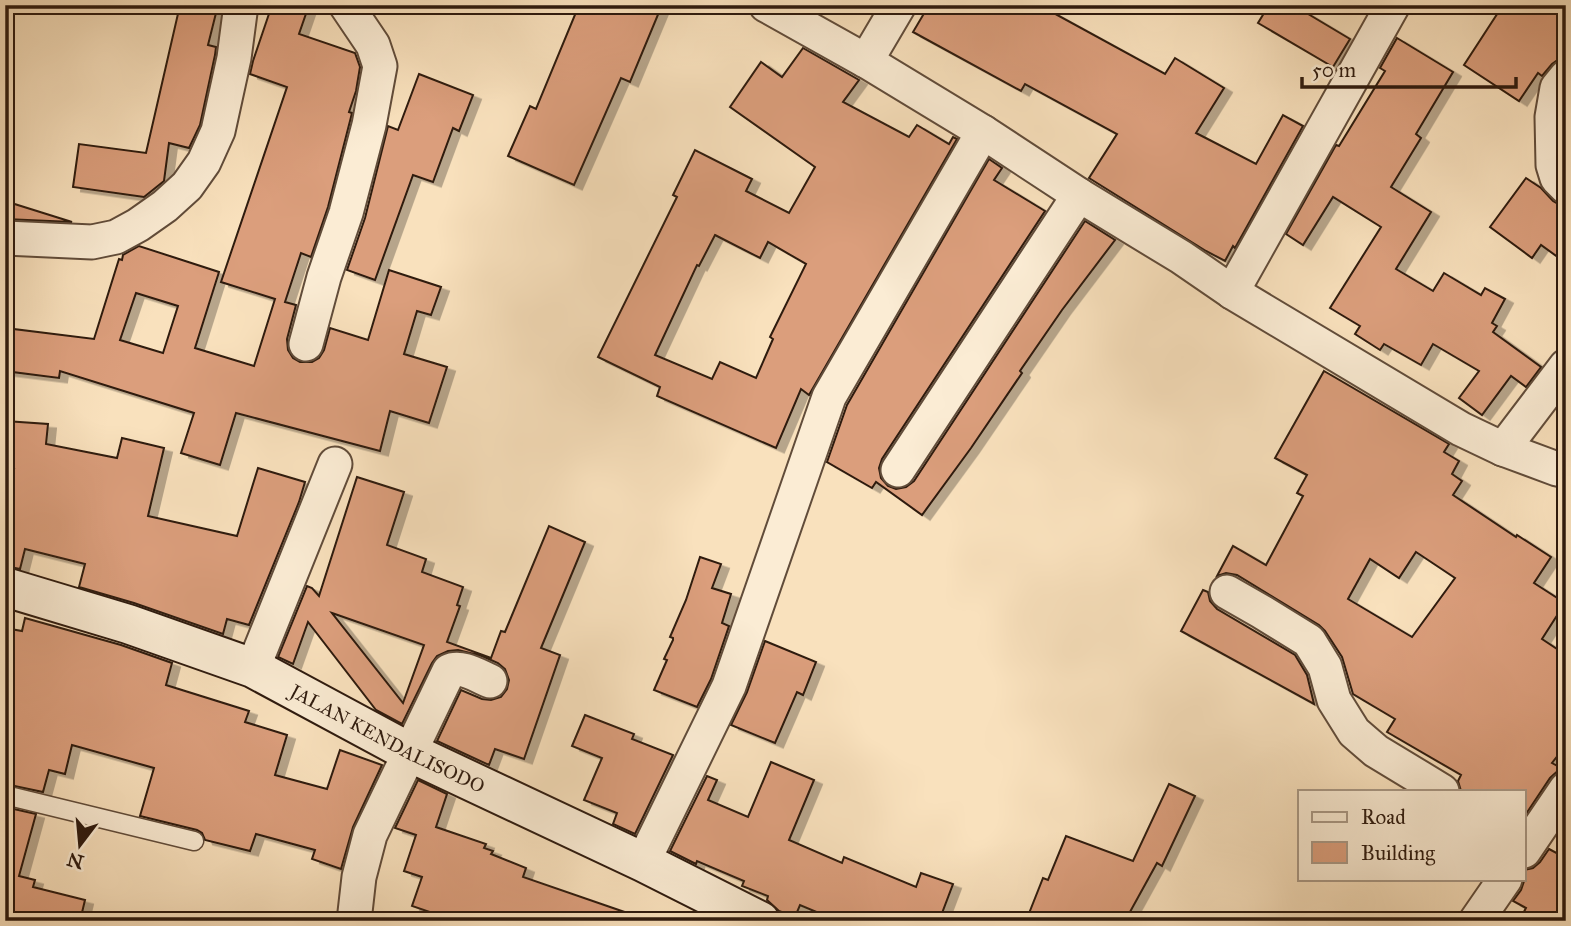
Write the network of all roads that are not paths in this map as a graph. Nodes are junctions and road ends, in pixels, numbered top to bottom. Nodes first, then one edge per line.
1 (241, 5) edge
2 (346, 5) edge
3 (766, 5) edge
4 (899, 5) edge
5 (1394, 5) edge
6 (866, 61) junction
7 (1566, 77) edge
8 (983, 132) junction
9 (1566, 187) edge
10 (1079, 195) junction
11 (5, 237) edge
12 (1232, 292) junction
13 (306, 344) dead end
14 (1566, 366) edge
15 (1503, 449) junction
16 (335, 464) dead end
17 (898, 470) dead end
18 (1566, 471) edge
19 (5, 587) edge
20 (1227, 592) dead end
21 (253, 668) junction
22 (490, 681) dead end
23 (409, 752) junction
24 (1566, 789) edge
25 (1440, 790) edge
26 (5, 795) edge
27 (194, 841) dead end
28 (1526, 844) edge
29 (643, 862) junction
30 (1504, 880) edge
31 (354, 921) edge
32 (760, 921) edge
33 (1476, 921) edge

1 - 11 street
2 - 13 street
3 - 6 street
4 - 6 street
5 - 12 street
6 - 8 street
7 - 9 street
8 - 10 street
8 - 29 street
10 - 12 street
10 - 17 street
12 - 15 street
14 - 15 street
15 - 18 street
16 - 21 street
19 - 21 street, JALAN KENDALISODO
20 - 25 street
21 - 23 street, JALAN KENDALISODO
22 - 23 street
23 - 29 street, JALAN KENDALISODO
23 - 31 street
24 - 28 street
26 - 27 lane
29 - 32 street, JALAN KENDALISODO
30 - 33 street

